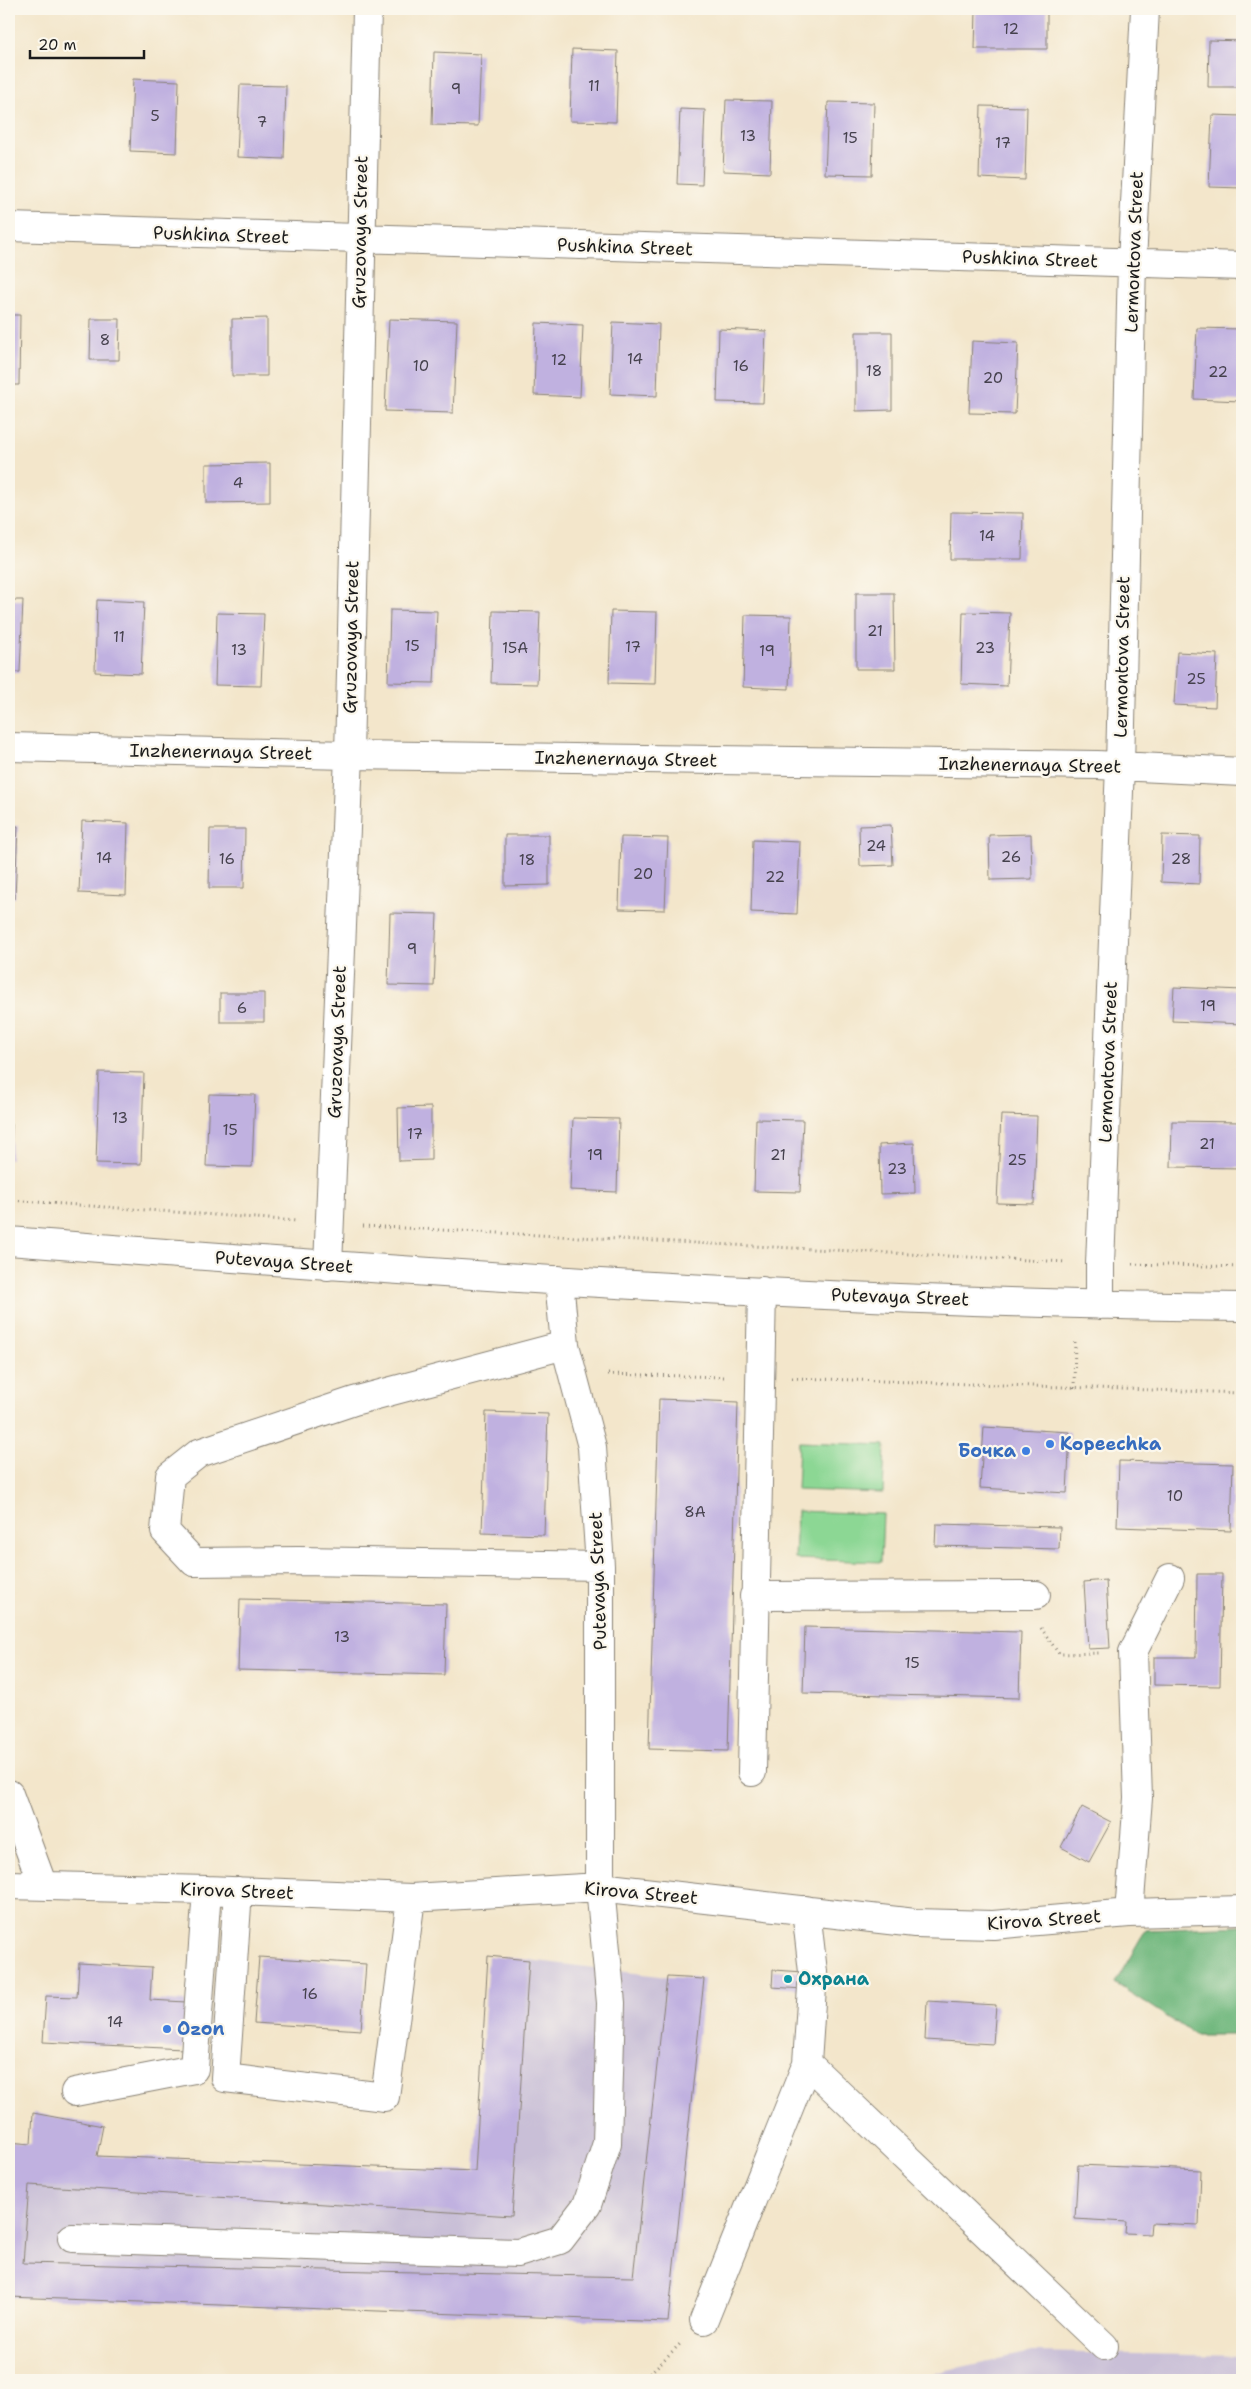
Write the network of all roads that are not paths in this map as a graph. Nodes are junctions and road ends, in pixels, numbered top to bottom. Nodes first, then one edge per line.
1 (367, 9) edge
2 (1145, 9) edge
3 (9, 227) edge
4 (360, 240) junction
5 (1132, 262) junction
6 (1242, 266) edge
7 (9, 747) edge
8 (349, 755) junction
9 (1120, 766) junction
10 (1242, 772) edge
11 (9, 1241) edge
12 (328, 1266) junction
13 (559, 1280) junction
14 (762, 1291) junction
15 (1100, 1305) junction
16 (1242, 1307) edge
17 (565, 1345) junction
18 (600, 1566) junction
19 (1170, 1578) dead end
20 (1027, 1595) road end
21 (754, 1596) junction
22 (752, 1772) dead end
23 (9, 1794) edge
24 (9, 1885) edge
25 (43, 1886) junction
26 (600, 1886) junction
27 (206, 1890) junction
28 (238, 1891) junction
29 (411, 1898) junction
30 (806, 1910) junction
31 (1242, 1910) edge
32 (1129, 1913) junction
33 (807, 2063) junction
34 (75, 2092) dead end
35 (72, 2238) dead end
36 (704, 2320) road end
37 (1104, 2346) dead end

1 - 4 street, Gruzovaya Street
2 - 5 street, Lermontova Street
3 - 4 street, Pushkina Street
4 - 5 street, Pushkina Street
4 - 8 street, Gruzovaya Street
5 - 6 street, Pushkina Street
5 - 9 street, Lermontova Street
7 - 8 street, Inzhenernaya Street
8 - 9 street, Inzhenernaya Street
8 - 12 street, Gruzovaya Street
9 - 10 street, Inzhenernaya Street
9 - 15 street, Lermontova Street
11 - 12 street, Putevaya Street
12 - 13 street, Putevaya Street
13 - 14 street, Putevaya Street
13 - 17 street, Putevaya Street
14 - 15 street, Putevaya Street
14 - 21 street
15 - 16 street, Putevaya Street
17 - 18 street, Putevaya Street
17 - 18 street
18 - 26 street, Putevaya Street
19 - 32 street
20 - 21 street
21 - 22 street
23 - 25 street
24 - 25 street, Kirova Street
25 - 27 street, Kirova Street
26 - 29 street, Kirova Street
26 - 30 street, Kirova Street
26 - 35 street, Putevaya Street
27 - 28 street, Kirova Street
27 - 34 street
28 - 29 street, Kirova Street
28 - 29 street
30 - 32 street, Kirova Street
30 - 33 street
31 - 32 street, Kirova Street
33 - 36 street
33 - 37 street

